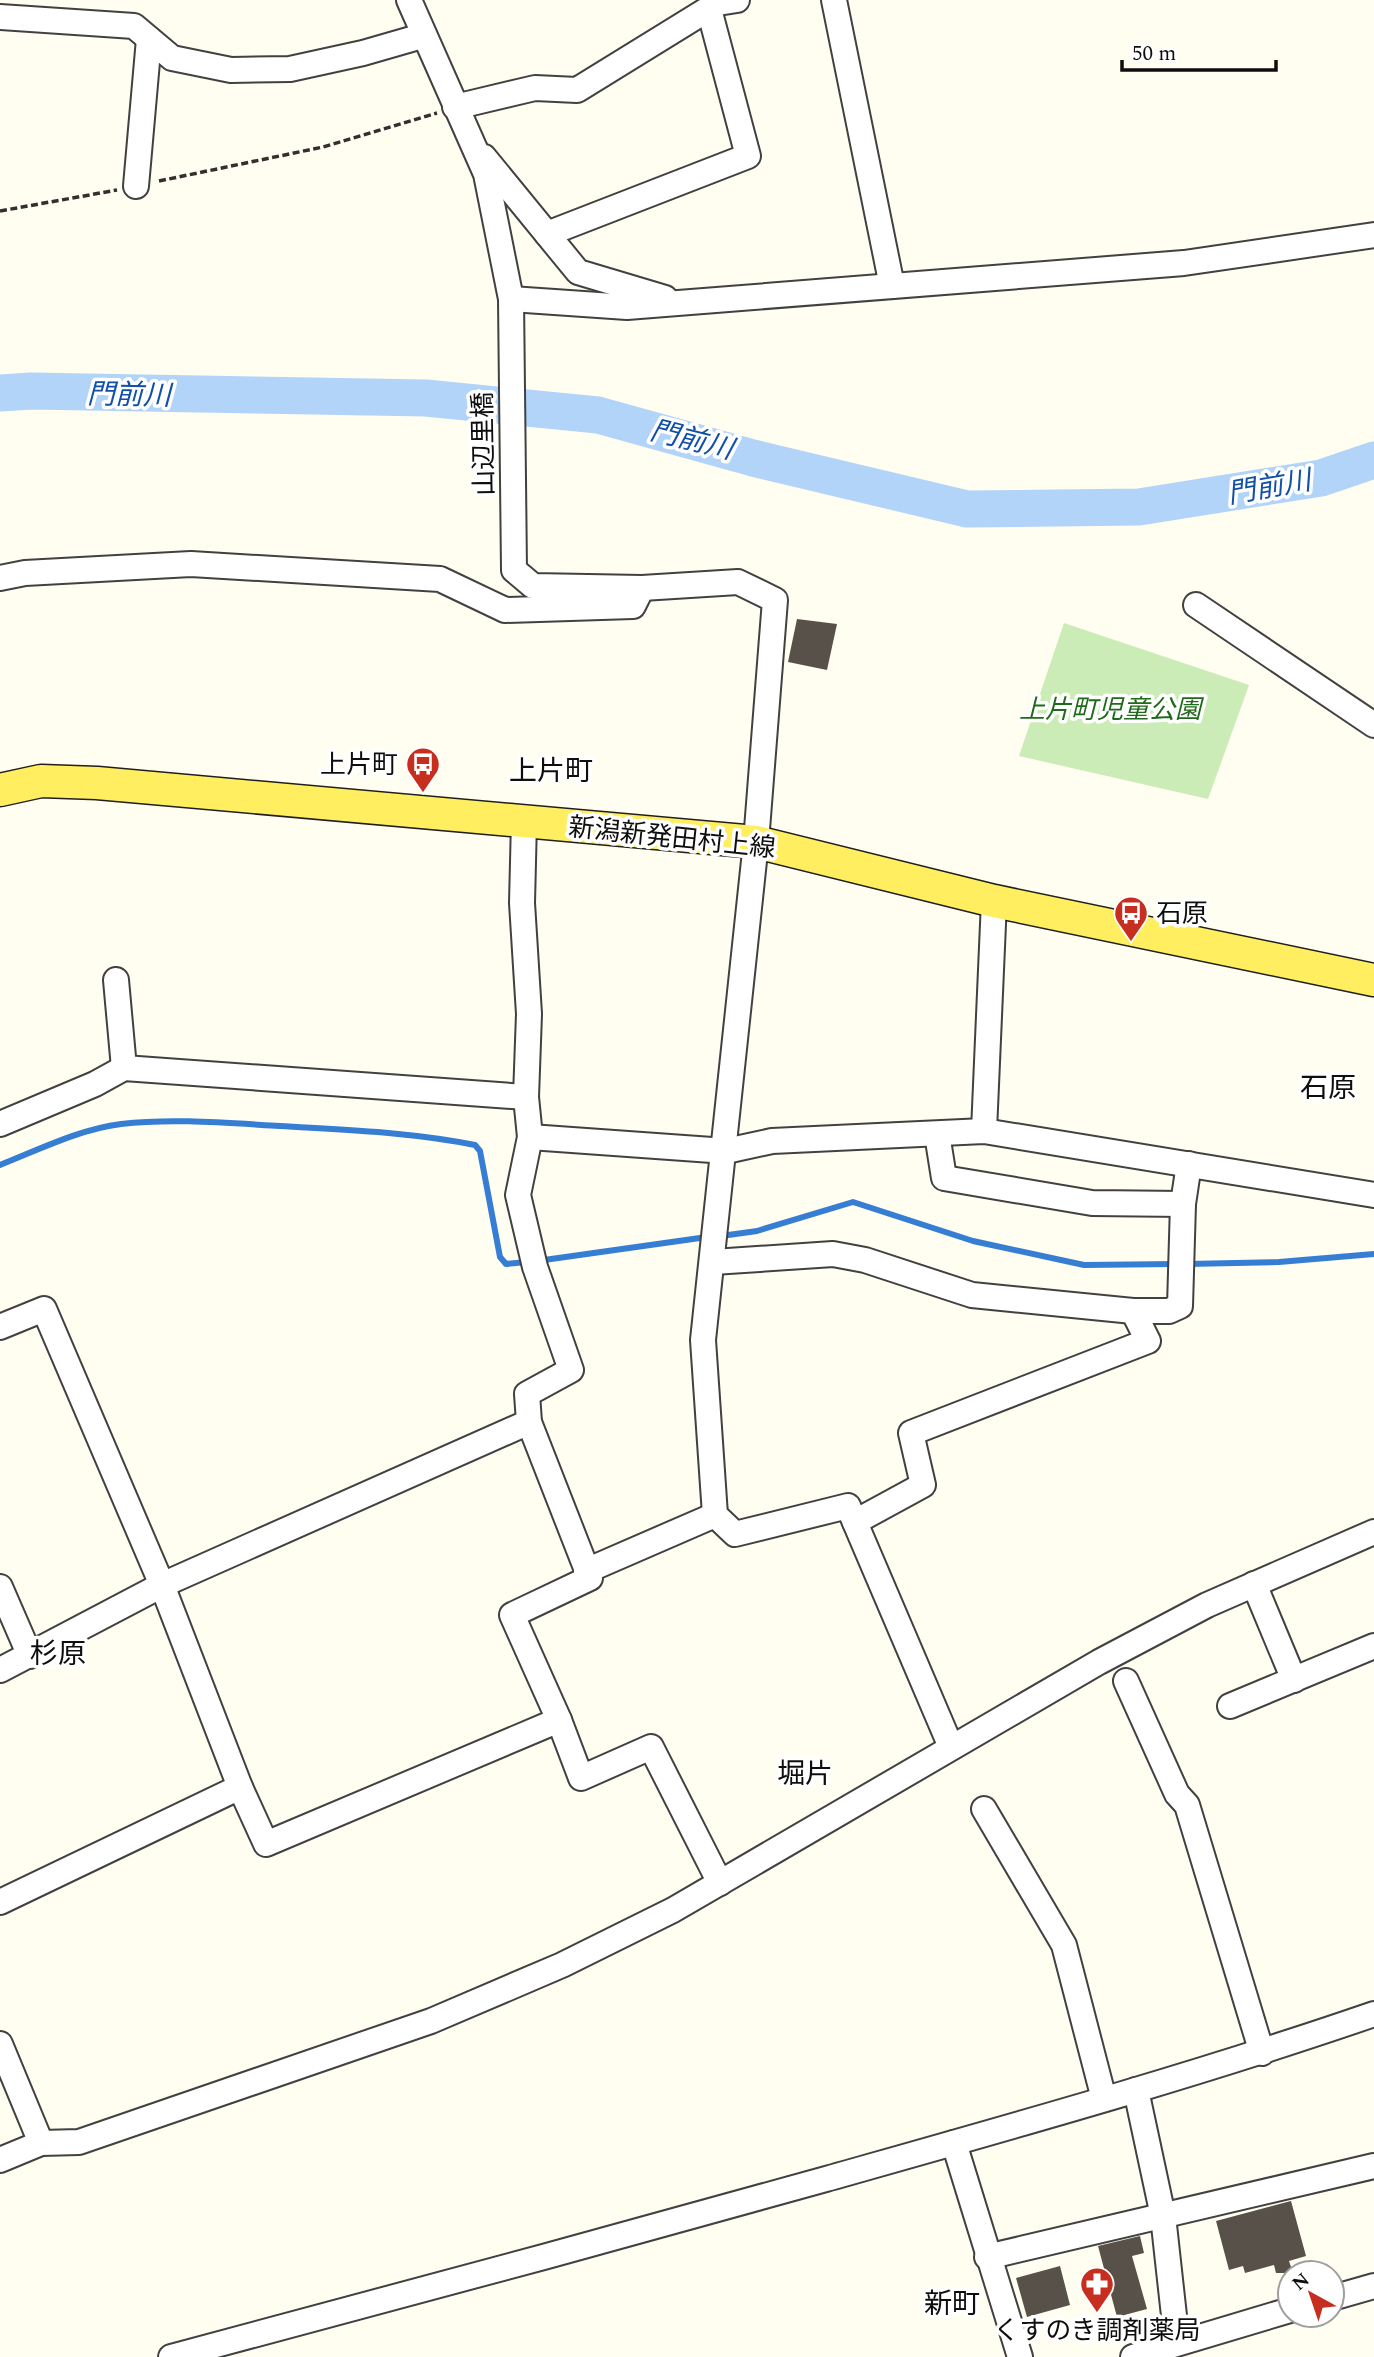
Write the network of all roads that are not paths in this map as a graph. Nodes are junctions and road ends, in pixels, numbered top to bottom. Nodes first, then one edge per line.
1 (409, 0) edge
2 (834, 0) edge
3 (721, 3) edge
4 (0, 17) edge
5 (422, 36) junction
6 (149, 39) junction
7 (455, 107) junction
8 (470, 140) junction
9 (136, 186) road end
10 (547, 234) junction
11 (1374, 235) edge
12 (892, 286) junction
13 (681, 303) junction
14 (511, 308) junction
15 (0, 578) edge
16 (642, 588) junction
17 (1195, 606) dead end
18 (1374, 725) edge
19 (0, 790) edge
20 (524, 821) junction
21 (756, 842) junction
22 (995, 901) junction
23 (116, 980) dead end
24 (1374, 980) edge
25 (124, 1068) junction
26 (526, 1097) junction
27 (0, 1124) edge
28 (984, 1130) junction
29 (937, 1134) junction
30 (530, 1137) junction
31 (726, 1151) junction
32 (1189, 1164) junction
33 (1374, 1195) edge
34 (1183, 1204) junction
35 (713, 1262) junction
36 (1133, 1311) junction
37 (0, 1327) edge
38 (529, 1423) junction
39 (715, 1515) junction
40 (855, 1522) junction
41 (1373, 1534) edge
42 (586, 1571) junction
43 (1254, 1584) junction
44 (162, 1585) junction
45 (0, 1587) edge
46 (1374, 1646) edge
47 (30, 1656) junction
48 (0, 1670) edge
49 (1294, 1680) junction
50 (1126, 1681) dead end
51 (1230, 1706) dead end
52 (559, 1720) junction
53 (951, 1746) junction
54 (240, 1787) junction
55 (984, 1809) dead end
56 (720, 1883) junction
57 (0, 1902) edge
58 (1374, 2014) edge
59 (0, 2043) edge
60 (1262, 2053) junction
61 (1136, 2090) junction
62 (1104, 2099) junction
63 (41, 2143) junction
64 (954, 2143) junction
65 (0, 2160) edge
66 (1374, 2166) edge
67 (1163, 2216) junction
68 (988, 2257) junction
69 (1374, 2286) edge
70 (1346, 2294) edge
71 (1276, 2314) edge
72 (1177, 2343) junction
73 (171, 2357) edge
74 (1020, 2357) edge
75 (1133, 2357) edge

1 - 5 street
2 - 12 street
3 - 7 street
3 - 10 street
4 - 6 street
5 - 6 street
5 - 7 street
6 - 9 street
7 - 8 street
8 - 10 street
8 - 14 street, 山辺里橋
10 - 13 street
11 - 12 street
12 - 13 street
13 - 14 street
14 - 16 street, 山辺里橋
15 - 16 street
16 - 21 street
17 - 18 street
19 - 20 main road, 新潟新発田村上線
20 - 21 main road, 新潟新発田村上線
20 - 26 street
21 - 22 main road, 新潟新発田村上線
21 - 31 street
22 - 24 main road, 新潟新発田村上線
22 - 28 street
23 - 25 street
25 - 26 street
25 - 27 street
26 - 30 street
28 - 29 street
28 - 32 street
29 - 31 street
29 - 34 street
30 - 31 street
30 - 38 street
31 - 35 street
32 - 33 street
32 - 34 street
34 - 36 street
35 - 36 street
35 - 39 street
36 - 40 street
37 - 44 street
38 - 42 street
38 - 44 street
39 - 40 street
39 - 42 street
40 - 53 street
41 - 43 street
42 - 52 street
43 - 49 street
43 - 53 street
44 - 47 street
44 - 54 street
45 - 47 street
46 - 49 street
47 - 48 street
49 - 51 street
50 - 60 street
52 - 54 street
52 - 56 street
53 - 56 street
54 - 57 street
55 - 62 street
56 - 63 street
58 - 60 street
59 - 63 street
60 - 61 street
61 - 62 street
61 - 67 street
62 - 64 street
63 - 65 street
64 - 68 street
64 - 73 street
66 - 67 street
67 - 68 street
67 - 72 street
68 - 74 street
69 - 70 street
71 - 72 street
72 - 75 street

